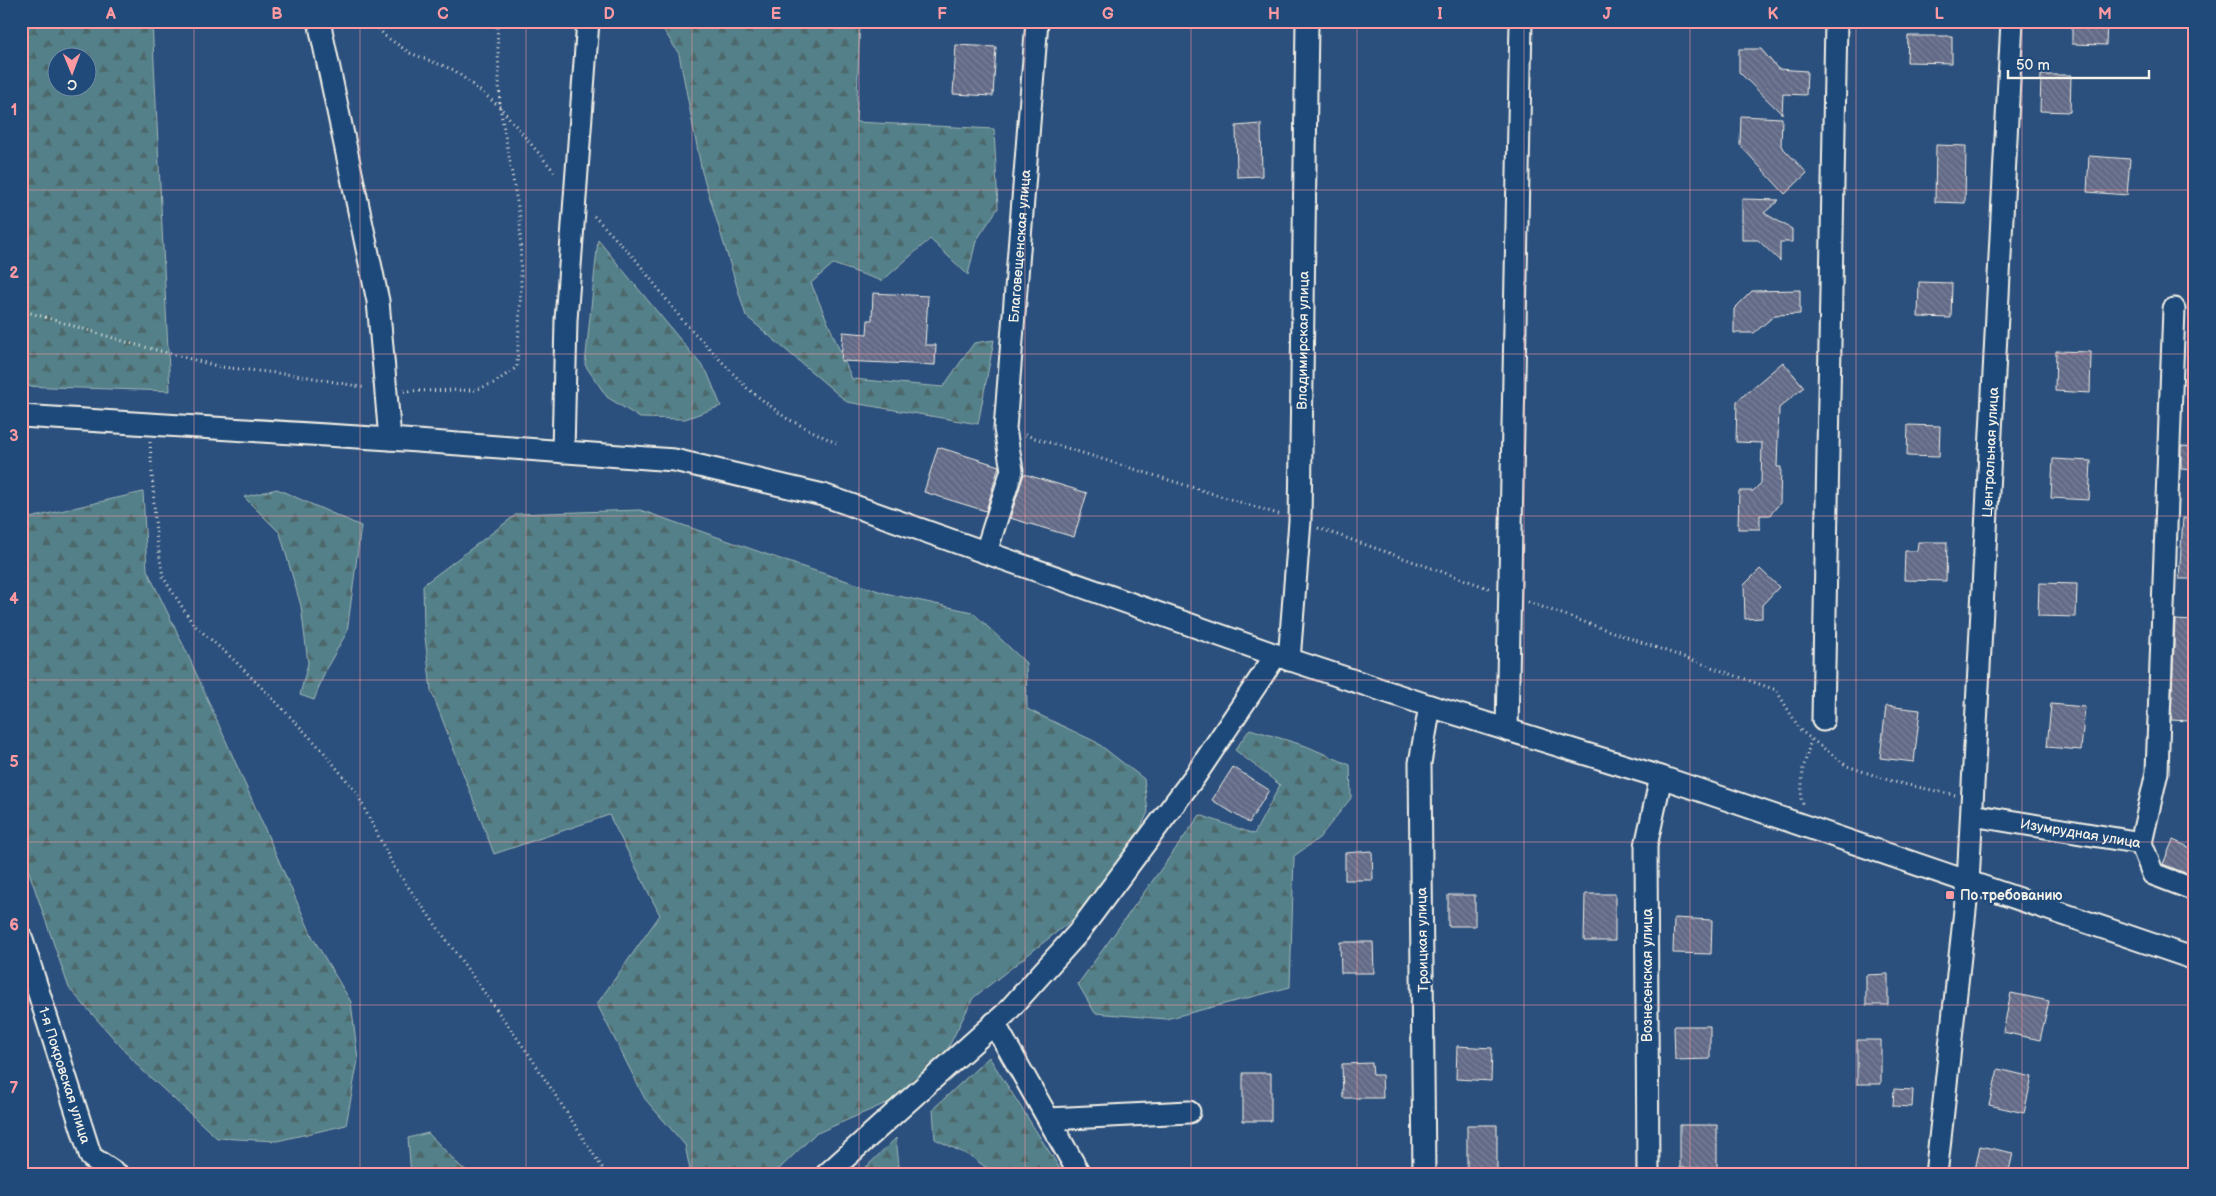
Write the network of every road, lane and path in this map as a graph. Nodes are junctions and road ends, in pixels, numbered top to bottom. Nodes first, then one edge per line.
1 (319, 21) edge
2 (372, 21) edge
3 (497, 21) edge
4 (588, 21) edge
5 (1037, 21) edge
6 (1307, 21) edge
7 (1522, 21) edge
8 (1836, 21) edge
9 (2012, 21) edge
10 (500, 107) junction
11 (575, 196) junction
12 (2174, 309) dead end
13 (21, 310) edge
14 (386, 392) junction
15 (21, 416) edge
16 (148, 423) junction
17 (390, 439) junction
18 (836, 443) dead end
19 (563, 452) junction
20 (986, 552) junction
21 (1282, 657) junction
22 (1430, 706) junction
23 (1823, 720) dead end
24 (1507, 730) junction
25 (1811, 740) dead end
26 (1661, 777) junction
27 (1972, 815) junction
28 (1815, 830) junction
29 (2140, 843) junction
30 (1968, 883) junction
31 (2195, 890) edge
32 (21, 937) edge
33 (2195, 959) edge
34 (994, 1023) junction
35 (1189, 1112) dead end
36 (1049, 1119) junction
37 (118, 1175) edge
38 (606, 1175) edge
39 (826, 1175) edge
40 (1080, 1175) edge
41 (1424, 1175) edge
42 (1648, 1175) edge
43 (1936, 1175) edge

1 - 14 street
2 - 10 path
3 - 10 path
4 - 11 street
5 - 20 street, Благовещенская улица
6 - 21 street, Владимирская улица
7 - 24 street
8 - 23 street
9 - 27 street, Центральная улица
10 - 11 path
10 - 14 path
11 - 18 path
11 - 19 street
12 - 29 street
13 - 14 path
14 - 17 street
15 - 16 street
16 - 17 street
16 - 38 path
17 - 19 street
19 - 20 street
20 - 21 street
21 - 22 street
21 - 34 street
22 - 24 street
22 - 41 street, Троицкая улица
24 - 26 street
25 - 28 path
26 - 28 street
26 - 42 street, Вознесенская улица
27 - 29 street, Изумрудная улица
27 - 30 street, Центральная улица
28 - 30 street
29 - 31 street, Изумрудная улица
30 - 33 street
30 - 43 street, Центральная улица
32 - 37 street, 1-я Покровская улица
34 - 36 street
34 - 39 street
35 - 36 street
36 - 40 street

